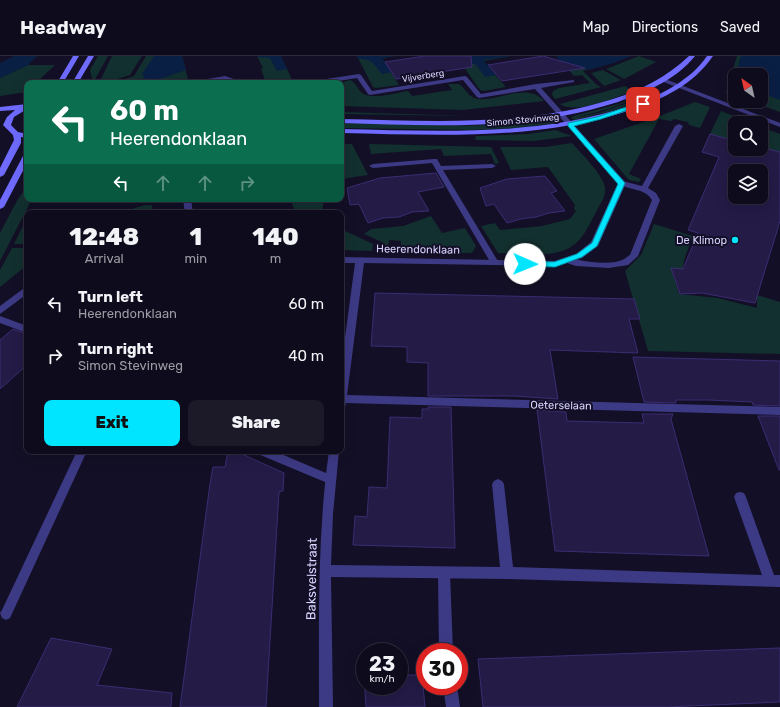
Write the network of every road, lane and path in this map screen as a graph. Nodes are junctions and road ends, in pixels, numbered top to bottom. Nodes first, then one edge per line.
1 (76, 56) edge
2 (90, 56) edge
3 (692, 56) edge
4 (710, 56) edge
5 (62, 80) edge
6 (78, 80) edge
7 (213, 80) edge
8 (232, 80) edge
9 (333, 80) edge
10 (663, 80) junction
11 (572, 81) dead end
12 (536, 86) junction
13 (679, 86) junction
14 (24, 106) edge
15 (24, 107) edge
16 (0, 109) edge
17 (562, 115) junction
18 (344, 121) edge
19 (0, 122) edge
20 (7, 125) junction
21 (570, 125) junction
22 (780, 125) edge
23 (679, 126) dead end
24 (344, 131) edge
25 (16, 134) junction
26 (24, 135) edge
27 (24, 162) edge
28 (373, 166) dead end
29 (492, 166) dead end
30 (438, 168) junction
31 (0, 176) edge
32 (622, 183) junction
33 (644, 189) junction
34 (0, 207) edge
35 (344, 260) edge
36 (360, 260) junction
37 (567, 260) junction
38 (495, 263) junction
39 (24, 291) edge
40 (0, 311) edge
41 (0, 319) edge
42 (24, 329) edge
43 (344, 379) edge
44 (344, 401) edge
45 (780, 411) edge
46 (81, 454) edge
47 (269, 454) edge
48 (333, 454) edge
49 (329, 479) junction
50 (498, 484) dead end
51 (740, 497) dead end
52 (326, 571) junction
53 (444, 573) junction
54 (507, 573) junction
55 (775, 581) edge
56 (6, 614) dead end
57 (446, 643) edge
58 (451, 695) edge
59 (326, 707) edge
60 (452, 707) edge

1 - 5 street
2 - 6 street
3 - 10 street, Simon Stevinweg
4 - 13 street, Simon Stevinweg
7 - 8 street
9 - 12 street, Vijverberg
10 - 13 street
10 - 17 street, Simon Stevinweg
11 - 12 street, Vijverberg
12 - 17 street
13 - 21 street, Simon Stevinweg
13 - 22 street
14 - 16 street
15 - 20 street
17 - 18 street, Simon Stevinweg
17 - 21 street
19 - 20 street
20 - 25 street
21 - 24 street, Simon Stevinweg
21 - 32 street
23 - 33 street
25 - 26 street
25 - 31 street
27 - 34 street
28 - 30 street
29 - 30 street
30 - 38 street
32 - 33 street
32 - 37 street, Heerendonklaan
33 - 37 street
35 - 36 street, Heerendonklaan
36 - 38 street, Heerendonklaan
36 - 43 street
37 - 38 street, Heerendonklaan
39 - 40 street
41 - 42 street
44 - 45 street, Oeterselaan
46 - 56 street
47 - 49 street
48 - 49 street, Baksvelstraat
49 - 52 street, Baksvelstraat
50 - 54 street
51 - 55 street
52 - 53 street
52 - 59 street, Baksvelstraat
53 - 54 street
53 - 57 street
54 - 55 street
58 - 60 street

